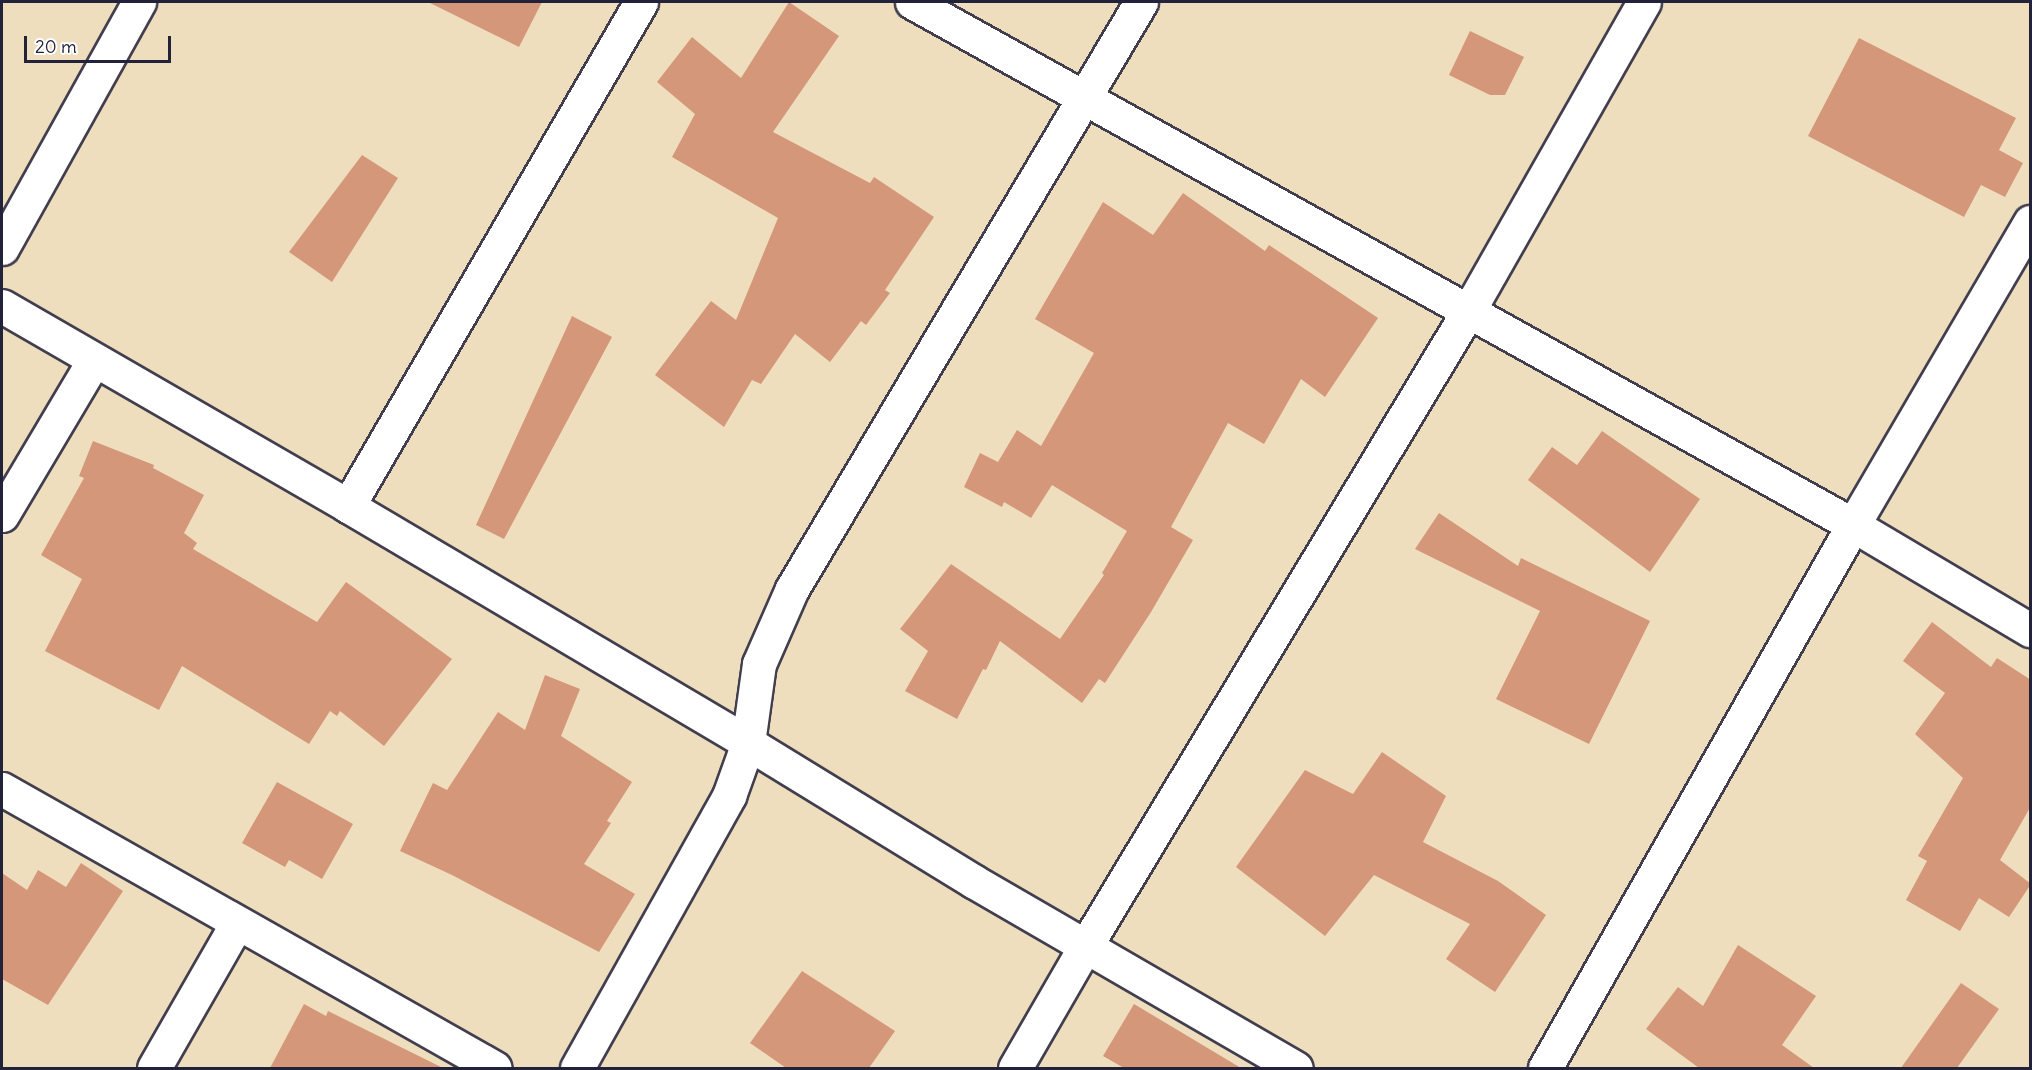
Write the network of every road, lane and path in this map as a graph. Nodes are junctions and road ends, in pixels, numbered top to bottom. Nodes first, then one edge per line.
1 (140, 2) edge
2 (641, 2) edge
3 (912, 2) edge
4 (1141, 2) edge
5 (1644, 2) edge
6 (1085, 98) junction
7 (2031, 222) edge
8 (2, 248) edge
9 (2, 306) edge
10 (1468, 310) junction
11 (94, 360) junction
12 (348, 506) junction
13 (2, 515) edge
14 (1853, 525) junction
15 (2031, 630) edge
16 (748, 743) junction
17 (2, 789) edge
18 (237, 923) junction
19 (1085, 947) junction
20 (154, 1068) edge
21 (495, 1068) edge
22 (577, 1068) edge
23 (1016, 1068) edge
24 (1296, 1068) edge
25 (1545, 1068) edge

1 - 8 street
2 - 12 street
3 - 6 street
4 - 6 street
5 - 10 street
6 - 10 street
6 - 16 street
7 - 14 street
9 - 11 street
10 - 14 street
10 - 19 street
11 - 12 street
11 - 13 street
12 - 16 street
14 - 15 street
14 - 25 street
16 - 19 street
16 - 22 street
17 - 18 street
18 - 20 street
18 - 21 street
19 - 23 street
19 - 24 street

